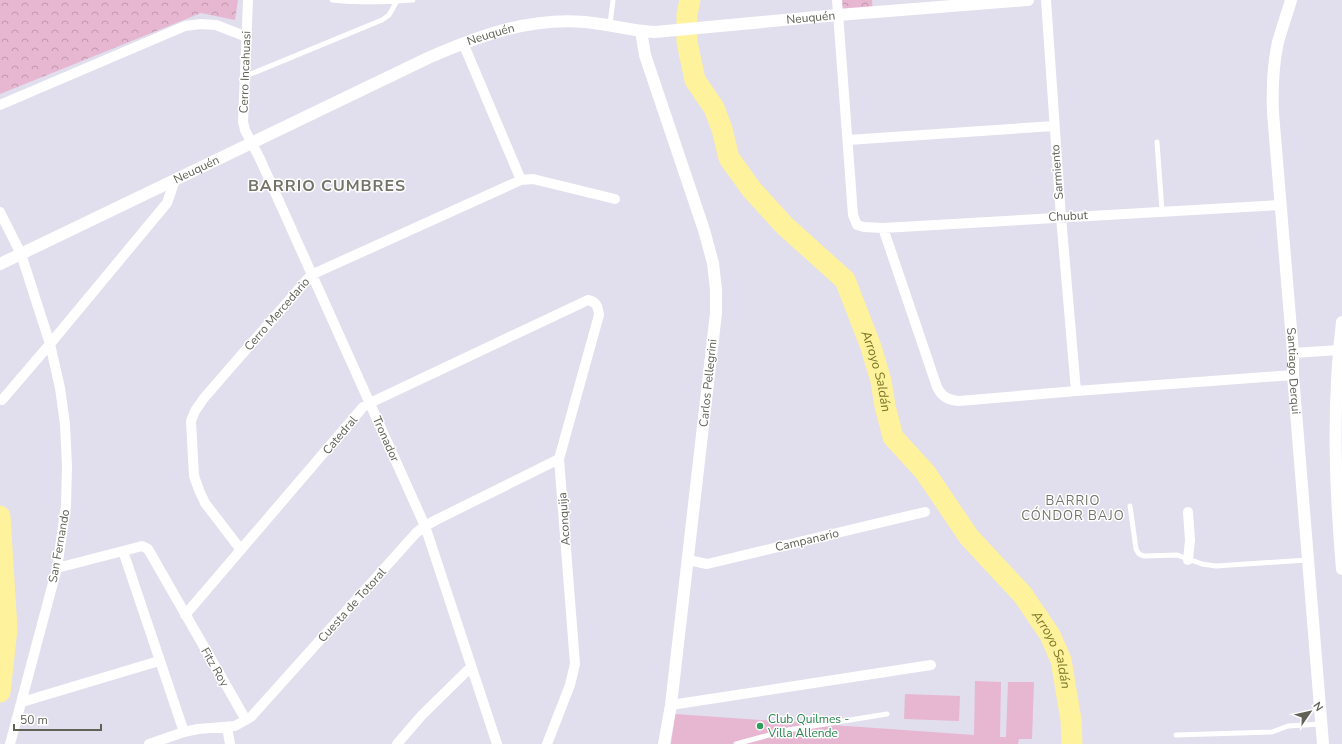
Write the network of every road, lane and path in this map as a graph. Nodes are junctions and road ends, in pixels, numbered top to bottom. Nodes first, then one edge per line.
1 (248, 0) edge
2 (332, 0) edge
3 (413, 0) edge
4 (613, 0) edge
5 (837, 0) edge
6 (1028, 0) edge
7 (1046, 0) edge
8 (1291, 0) edge
9 (397, 1) junction
10 (838, 15) junction
11 (610, 24) junction
12 (641, 31) junction
13 (246, 37) junction
14 (463, 43) junction
15 (246, 76) junction
16 (0, 105) edge
17 (1054, 126) junction
18 (848, 140) junction
19 (1157, 142) dead end
20 (251, 143) junction
21 (175, 180) junction
22 (521, 180) junction
23 (615, 199) dead end
24 (1280, 204) junction
25 (1162, 211) junction
26 (0, 212) edge
27 (1061, 217) junction
28 (883, 228) junction
29 (21, 254) junction
30 (0, 264) edge
31 (311, 275) junction
32 (588, 300) joint
33 (1342, 322) edge
34 (50, 344) junction
35 (1339, 350) junction
36 (1293, 353) junction
37 (1293, 375) junction
38 (1076, 391) junction
39 (2, 400) dead end
40 (370, 403) junction
41 (559, 459) junction
42 (1130, 506) dead end
43 (925, 512) dead end
44 (1188, 512) dead end
45 (425, 526) junction
46 (241, 550) junction
47 (123, 551) junction
48 (688, 560) junction
49 (1188, 560) junction
50 (1308, 560) junction
51 (57, 568) junction
52 (1342, 569) edge
53 (185, 615) junction
54 (160, 660) junction
55 (931, 665) dead end
56 (471, 667) junction
57 (22, 702) junction
58 (671, 705) junction
59 (887, 714) dead end
60 (246, 720) junction
61 (1321, 724) junction
62 (227, 727) junction
63 (184, 732) junction
64 (1176, 735) dead end
65 (10, 744) edge
66 (149, 744) edge
67 (230, 744) edge
68 (397, 744) edge
69 (497, 744) edge
70 (547, 744) edge
71 (664, 744) edge
72 (736, 744) edge
73 (1323, 744) edge

1 - 13 street, Cerro Incahuasi
2 - 9 lane
3 - 9 lane
4 - 11 lane
5 - 10 street
6 - 10 main road, Neuquén
7 - 17 street, Sarmiento
8 - 24 main road, Santiago Derqui
9 - 15 lane
10 - 12 main road, Neuquén
10 - 18 street
11 - 12 main road, Neuquén
11 - 14 main road, Neuquén
12 - 48 main road, Carlos Pellegrini
13 - 15 street, Cerro Incahuasi
13 - 16 street
14 - 20 main road, Neuquén
14 - 22 street
15 - 20 street, Cerro Incahuasi
17 - 18 street
17 - 27 street, Sarmiento
18 - 28 street, Chubut
19 - 25 lane
20 - 21 main road, Neuquén
20 - 31 street, Tronador
21 - 29 main road, Neuquén
21 - 34 street
22 - 23 street
22 - 31 street, Cerro Mercedario
24 - 25 street, Chubut
24 - 36 main road, Santiago Derqui
25 - 27 street, Chubut
26 - 29 street, San Fernando
27 - 28 street, Chubut
27 - 38 street, Sarmiento
28 - 38 street
29 - 30 main road, Neuquén
29 - 34 street, San Fernando
31 - 40 street, Tronador
31 - 46 street, Cerro Mercedario
32 - 40 street, Catedral
32 - 41 street, Aconquija
33 - 35 main road
34 - 39 street
34 - 51 street, San Fernando
35 - 36 street
35 - 52 main road
36 - 37 main road, Santiago Derqui
37 - 38 street
37 - 50 main road, Santiago Derqui
40 - 45 street, Tronador
40 - 46 street, Catedral
41 - 45 street, Cuesta de Totoral
41 - 70 street, Aconquija
42 - 49 lane
43 - 48 street, Campanario
44 - 49 street
45 - 56 street, Tronador
45 - 60 street, Cuesta de Totoral
46 - 53 street, Catedral
47 - 51 street, Fitz Roy
47 - 53 street, Fitz Roy
47 - 54 street
48 - 58 main road, Carlos Pellegrini
49 - 50 lane
50 - 61 main road, Santiago Derqui
51 - 57 street, San Fernando
53 - 60 street, Fitz Roy
54 - 57 street
54 - 63 street
55 - 58 street
56 - 68 street
56 - 69 street, Tronador
57 - 65 street, San Fernando
58 - 71 main road, Carlos Pellegrini
59 - 72 lane
60 - 62 street, Cuesta de Totoral
61 - 64 lane
61 - 73 main road, Santiago Derqui
62 - 63 street, Cuesta de Totoral
62 - 67 street
63 - 66 street, Cuesta de Totoral

